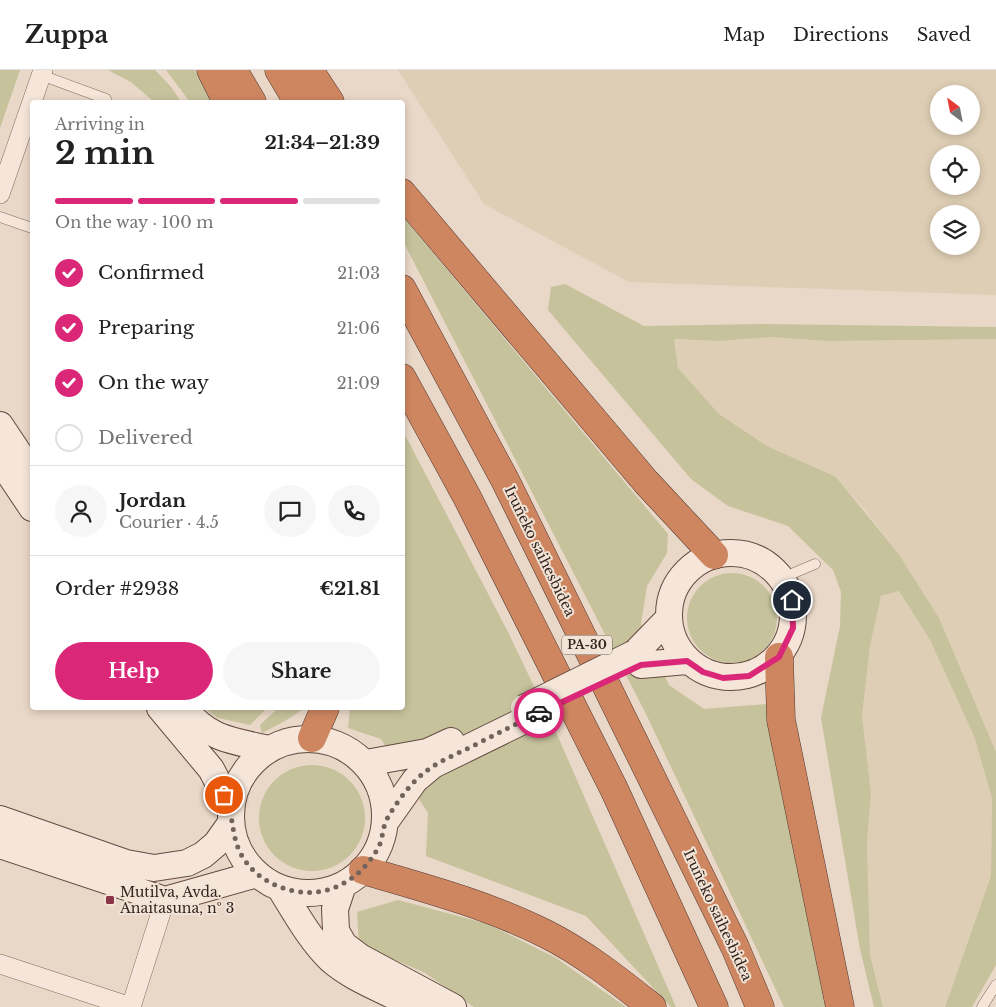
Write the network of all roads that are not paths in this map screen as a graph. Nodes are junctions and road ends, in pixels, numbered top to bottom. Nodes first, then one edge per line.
1 (211, 70) edge
2 (233, 70) edge
3 (279, 70) edge
4 (309, 70) edge
5 (42, 72) edge
6 (106, 99) dead end
7 (32, 100) edge
8 (226, 100) edge
9 (251, 100) edge
10 (297, 100) edge
11 (329, 100) edge
12 (30, 107) edge
13 (0, 194) edge
14 (405, 197) edge
15 (0, 217) edge
16 (30, 227) edge
17 (405, 295) edge
18 (405, 383) edge
19 (0, 424) edge
20 (0, 460) edge
21 (30, 470) edge
22 (30, 505) edge
23 (714, 555) junction
24 (815, 564) dead end
25 (782, 578) junction
26 (668, 619) junction
27 (779, 657) junction
28 (638, 659) junction
29 (687, 661) junction
30 (162, 710) edge
31 (185, 710) edge
32 (324, 710) edge
33 (527, 713) junction
34 (312, 738) junction
35 (269, 749) junction
36 (366, 763) junction
37 (231, 816) junction
38 (0, 819) edge
39 (386, 821) junction
40 (0, 845) edge
41 (257, 874) junction
42 (353, 877) junction
43 (280, 888) junction
44 (165, 900) junction
45 (0, 964) edge
46 (996, 985) edge
47 (131, 1007) edge
48 (415, 1007) edge
49 (453, 1007) edge
50 (652, 1007) edge
51 (714, 1007) edge
52 (760, 1007) edge
53 (840, 1007) edge
54 (982, 1007) edge

1 - 8 highway
2 - 9 highway
3 - 10 highway
4 - 11 highway
5 - 6 lane
5 - 7 street
12 - 13 street
14 - 23 highway
15 - 16 lane
17 - 52 highway, Iruñeko saihesbidea / PA-30
18 - 51 highway, PA-30
19 - 21 street
20 - 22 street
23 - 25 street
23 - 26 street
24 - 25 lane
25 - 27 street
26 - 28 street
26 - 29 street
27 - 29 street
27 - 53 highway
28 - 29 street
28 - 33 street
30 - 37 street
31 - 35 street
32 - 34 highway
33 - 36 street
33 - 39 street
34 - 35 street
34 - 36 street
35 - 37 street
36 - 39 street
37 - 38 street
37 - 41 street
39 - 42 street
40 - 44 street
41 - 43 street
41 - 44 street
42 - 43 street
42 - 49 street
42 - 50 highway
43 - 48 street
44 - 47 street
45 - 47 street
46 - 54 lane

